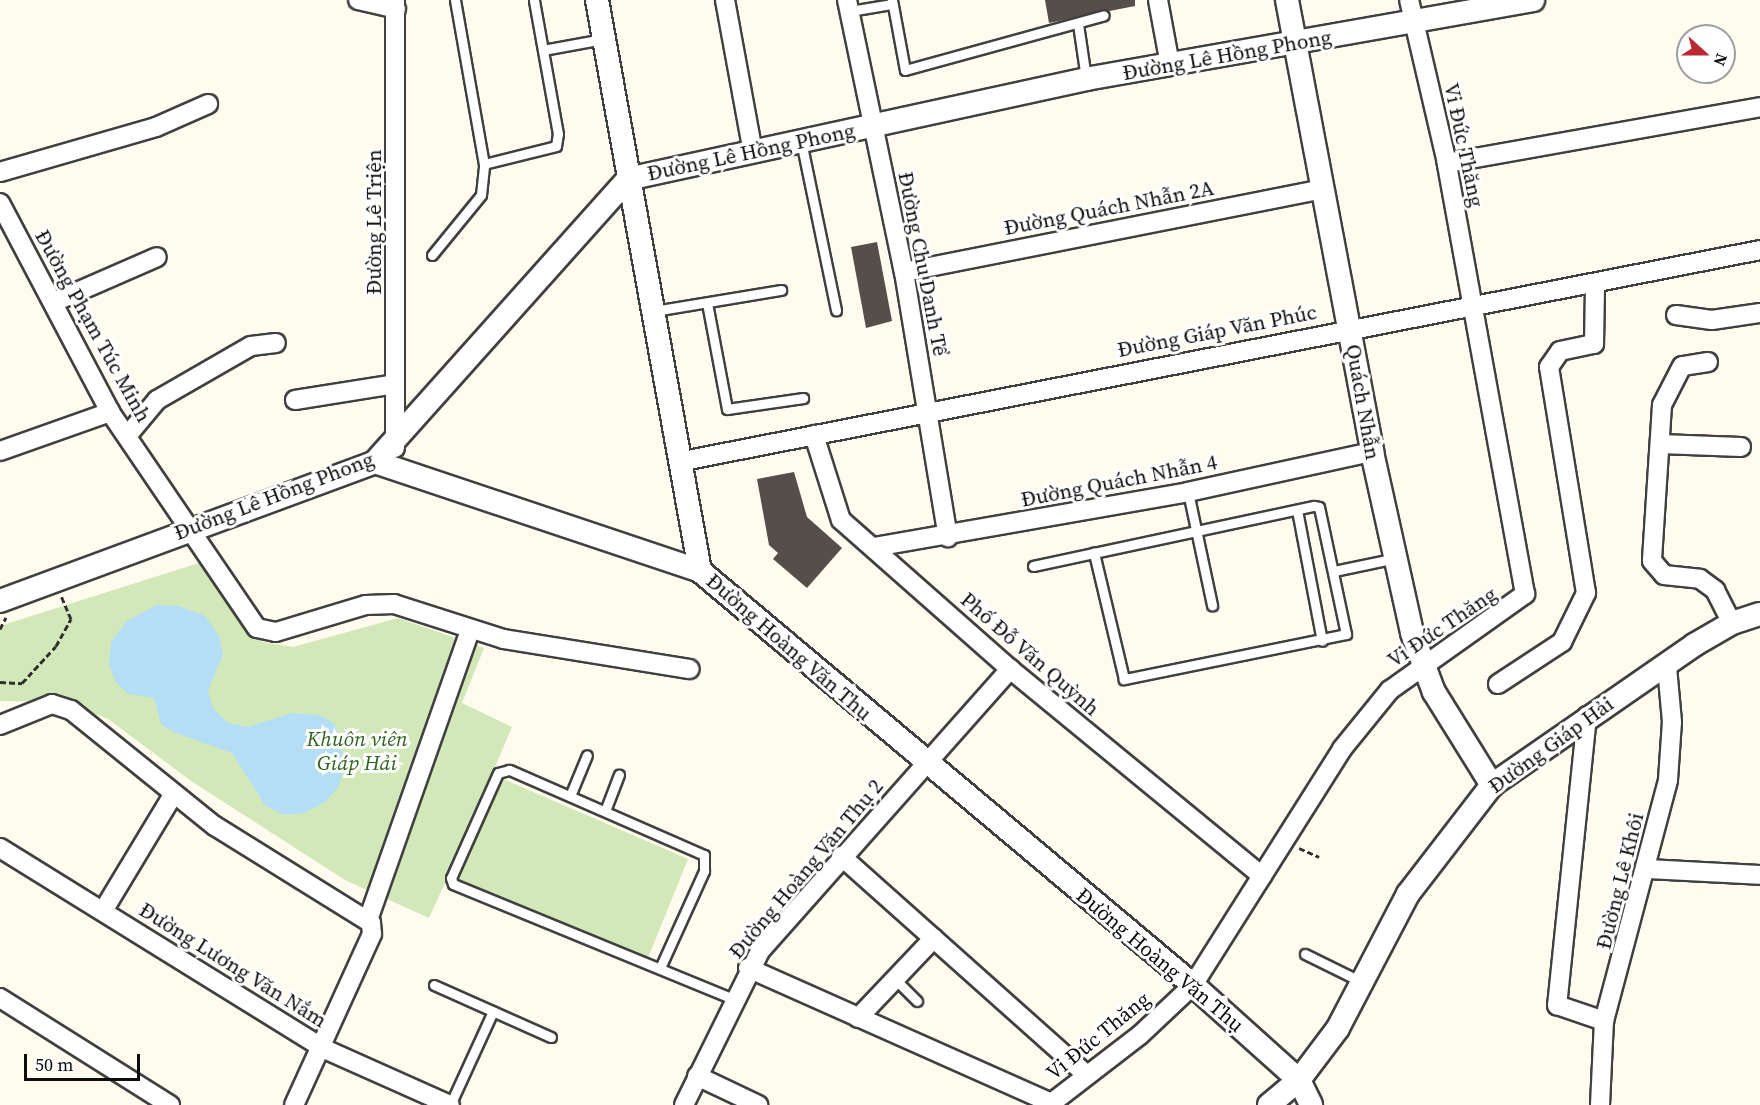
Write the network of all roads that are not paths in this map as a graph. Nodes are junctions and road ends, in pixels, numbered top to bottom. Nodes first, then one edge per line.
1 (358, 0) edge
2 (454, 0) edge
3 (534, 0) edge
4 (597, 0) edge
5 (725, 0) edge
6 (1158, 0) edge
7 (1287, 0) edge
8 (1409, 0) edge
9 (1533, 0) edge
10 (892, 2) edge
11 (396, 5) edge
12 (848, 6) edge
13 (1104, 15) dead end
14 (1414, 23) junction
15 (1078, 24) junction
16 (603, 39) junction
17 (1295, 44) junction
18 (543, 50) junction
19 (1170, 65) junction
20 (1086, 79) junction
21 (208, 104) dead end
22 (1760, 107) edge
23 (873, 126) junction
24 (801, 141) junction
25 (753, 152) junction
26 (1447, 163) junction
27 (484, 164) junction
28 (0, 172) edge
29 (628, 179) junction
30 (1324, 189) junction
31 (0, 203) edge
32 (1760, 250) edge
33 (432, 255) dead end
34 (157, 257) dead end
35 (904, 272) junction
36 (1594, 284) junction
37 (781, 290) dead end
38 (54, 302) junction
39 (707, 303) junction
40 (1473, 303) junction
41 (836, 310) dead end
42 (654, 311) junction
43 (1760, 313) edge
44 (1676, 315) dead end
45 (1350, 327) junction
46 (276, 343) dead end
47 (1708, 362) dead end
48 (395, 384) junction
49 (803, 398) dead end
50 (295, 400) dead end
51 (926, 411) junction
52 (110, 412) junction
53 (814, 435) junction
54 (127, 436) junction
55 (1660, 444) junction
56 (394, 445) junction
57 (1741, 447) dead end
58 (0, 451) edge
59 (1372, 452) junction
60 (683, 461) junction
61 (375, 462) junction
62 (397, 469) junction
63 (1188, 492) junction
64 (1297, 510) junction
65 (192, 526) junction
66 (1197, 531) junction
67 (948, 537) junction
68 (874, 547) junction
69 (1095, 553) junction
70 (1396, 558) junction
71 (1033, 566) dead end
72 (700, 571) junction
73 (1334, 571) junction
74 (0, 601) edge
75 (1212, 605) dead end
76 (1760, 614) edge
77 (1732, 622) junction
78 (470, 630) junction
79 (1322, 641) junction
80 (1422, 665) junction
81 (1667, 667) junction
82 (690, 669) dead end
83 (1010, 669) junction
84 (1497, 684) dead end
85 (1587, 717) junction
86 (0, 725) edge
87 (587, 755) dead end
88 (925, 765) junction
89 (619, 775) dead end
90 (1492, 785) junction
91 (173, 795) junction
92 (570, 796) junction
93 (605, 811) junction
94 (0, 848) edge
95 (841, 856) junction
96 (1647, 869) junction
97 (1760, 875) edge
98 (1262, 876) junction
99 (103, 911) junction
100 (368, 920) junction
101 (934, 938) junction
102 (1305, 954) dead end
103 (660, 968) junction
104 (748, 968) junction
105 (895, 979) junction
106 (1362, 982) junction
107 (434, 985) dead end
108 (1193, 985) junction
109 (0, 998) edge
110 (733, 999) junction
111 (918, 1001) dead end
112 (493, 1011) junction
113 (858, 1018) junction
114 (1604, 1021) junction
115 (551, 1037) dead end
116 (322, 1047) junction
117 (1086, 1074) junction
118 (697, 1076) junction
119 (1299, 1080) junction
120 (1050, 1104) edge
121 (170, 1105) edge
122 (294, 1105) edge
123 (450, 1105) edge
124 (684, 1105) edge
125 (758, 1105) edge
126 (1269, 1105) edge
127 (1311, 1105) edge
128 (1600, 1105) edge

1 - 11 street
2 - 27 lane
3 - 18 lane
4 - 16 street, Đường Hoàng Văn Thụ
5 - 25 street
6 - 19 street
7 - 17 street, Quách Nhẫn
8 - 14 street, Vi Đức Thăng
9 - 14 street, Đường Lê Hồng Phong
10 - 12 lane
10 - 15 lane
11 - 48 street, Đường Lê Triện
12 - 23 street, Đường Chu Danh Tể
13 - 15 lane
14 - 17 street, Đường Lê Hồng Phong
14 - 26 street, Vi Đức Thăng
15 - 20 lane
16 - 18 lane
16 - 29 street, Đường Hoàng Văn Thụ
17 - 19 street, Đường Lê Hồng Phong
17 - 30 street, Quách Nhẫn
18 - 27 lane
19 - 20 street, Đường Lê Hồng Phong
20 - 23 street, Đường Lê Hồng Phong
21 - 28 street
22 - 26 street
23 - 24 street, Đường Lê Hồng Phong
23 - 35 street, Đường Chu Danh Tể
24 - 25 street, Đường Lê Hồng Phong
24 - 41 lane
25 - 29 street, Đường Lê Hồng Phong
26 - 40 street, Vi Đức Thăng
27 - 33 lane
29 - 42 street, Đường Hoàng Văn Thụ
29 - 56 street, Đường Lê Hồng Phong
30 - 35 street, Đường Quách Nhẫn 2A
30 - 45 street, Quách Nhẫn
31 - 38 street, Đường Phạm Túc Minh
32 - 36 street, Đường Giáp Văn Phúc
34 - 38 street
35 - 51 street, Đường Chu Danh Tể
36 - 40 street, Đường Giáp Văn Phúc
36 - 84 street
37 - 39 lane
38 - 52 street, Đường Phạm Túc Minh
39 - 42 lane
39 - 49 lane
40 - 45 street, Đường Giáp Văn Phúc
40 - 80 street, Vi Đức Thăng
42 - 60 street, Đường Hoàng Văn Thụ
43 - 44 street
45 - 51 street, Đường Giáp Văn Phúc
45 - 59 street, Quách Nhẫn
46 - 54 street
47 - 55 street
48 - 50 street
48 - 56 street, Đường Lê Triện
51 - 53 street, Đường Giáp Văn Phúc
51 - 67 street, Đường Chu Danh Tể
52 - 54 street, Đường Phạm Túc Minh
52 - 58 street
53 - 60 street, Đường Giáp Văn Phúc
53 - 68 street, Phố Đỗ Văn Quỳnh
54 - 65 street, Đường Phạm Túc Minh
55 - 57 street
55 - 77 street
56 - 61 street, Đường Lê Hồng Phong
56 - 62 street, Đường Lê Triện
59 - 63 street, Đường Quách Nhẫn 4
59 - 70 street, Quách Nhẫn
60 - 72 street, Đường Hoàng Văn Thụ
61 - 62 street
61 - 65 street, Đường Lê Hồng Phong
62 - 72 street
63 - 66 lane
63 - 67 street, Đường Quách Nhẫn 4
64 - 66 lane
64 - 73 lane
64 - 79 lane
65 - 74 street, Đường Lê Hồng Phong
65 - 78 street, Đường Phạm Túc Minh
66 - 69 lane
66 - 75 lane
67 - 68 street, Đường Quách Nhẫn 4
68 - 83 street, Phố Đỗ Văn Quỳnh
69 - 71 lane
69 - 79 lane
70 - 73 lane
70 - 80 street, Quách Nhẫn
72 - 88 street, Đường Hoàng Văn Thụ
73 - 79 lane
76 - 77 street, Đường Giáp Hải
77 - 81 street, Đường Giáp Hải
78 - 82 street
78 - 100 street
80 - 90 street, Quách Nhẫn
80 - 98 street, Vi Đức Thăng
81 - 85 street, Đường Giáp Hải
81 - 96 street, Đường Lê Khôi
83 - 88 street, Đường Hoàng Văn Thụ 2
83 - 98 street, Phố Đỗ Văn Quỳnh
85 - 90 street, Đường Giáp Hải
85 - 114 street
86 - 91 street
87 - 92 lane
88 - 95 street, Đường Hoàng Văn Thụ 2
88 - 108 street, Đường Hoàng Văn Thụ
89 - 93 lane
90 - 106 street, Đường Giáp Hải
91 - 99 street
91 - 100 street
92 - 93 lane
92 - 103 lane
93 - 103 lane
94 - 99 street, Đường Lương Văn Nắm
95 - 101 street
95 - 104 street, Đường Hoàng Văn Thụ 2
96 - 97 street
96 - 114 street, Đường Lê Khôi
98 - 108 street, Vi Đức Thăng
99 - 116 street, Đường Lương Văn Nắm
100 - 116 street
101 - 105 street
101 - 117 street
102 - 106 lane
103 - 110 lane
104 - 110 street, Đường Hoàng Văn Thụ 2
104 - 113 street
105 - 111 lane
105 - 113 street
106 - 119 street, Đường Giáp Hải
107 - 112 lane
108 - 117 street, Vi Đức Thăng
108 - 119 street, Đường Hoàng Văn Thụ
109 - 121 street
110 - 118 street, Đường Hoàng Văn Thụ 2
112 - 115 lane
112 - 123 lane
113 - 120 street
114 - 128 street, Đường Lê Khôi
116 - 122 street
116 - 123 street, Đường Lương Văn Nắm
117 - 120 street, Vi Đức Thăng
118 - 124 street, Đường Hoàng Văn Thụ 2
118 - 125 street
119 - 126 street, Đường Giáp Hải
119 - 127 street, Đường Hoàng Văn Thụ

